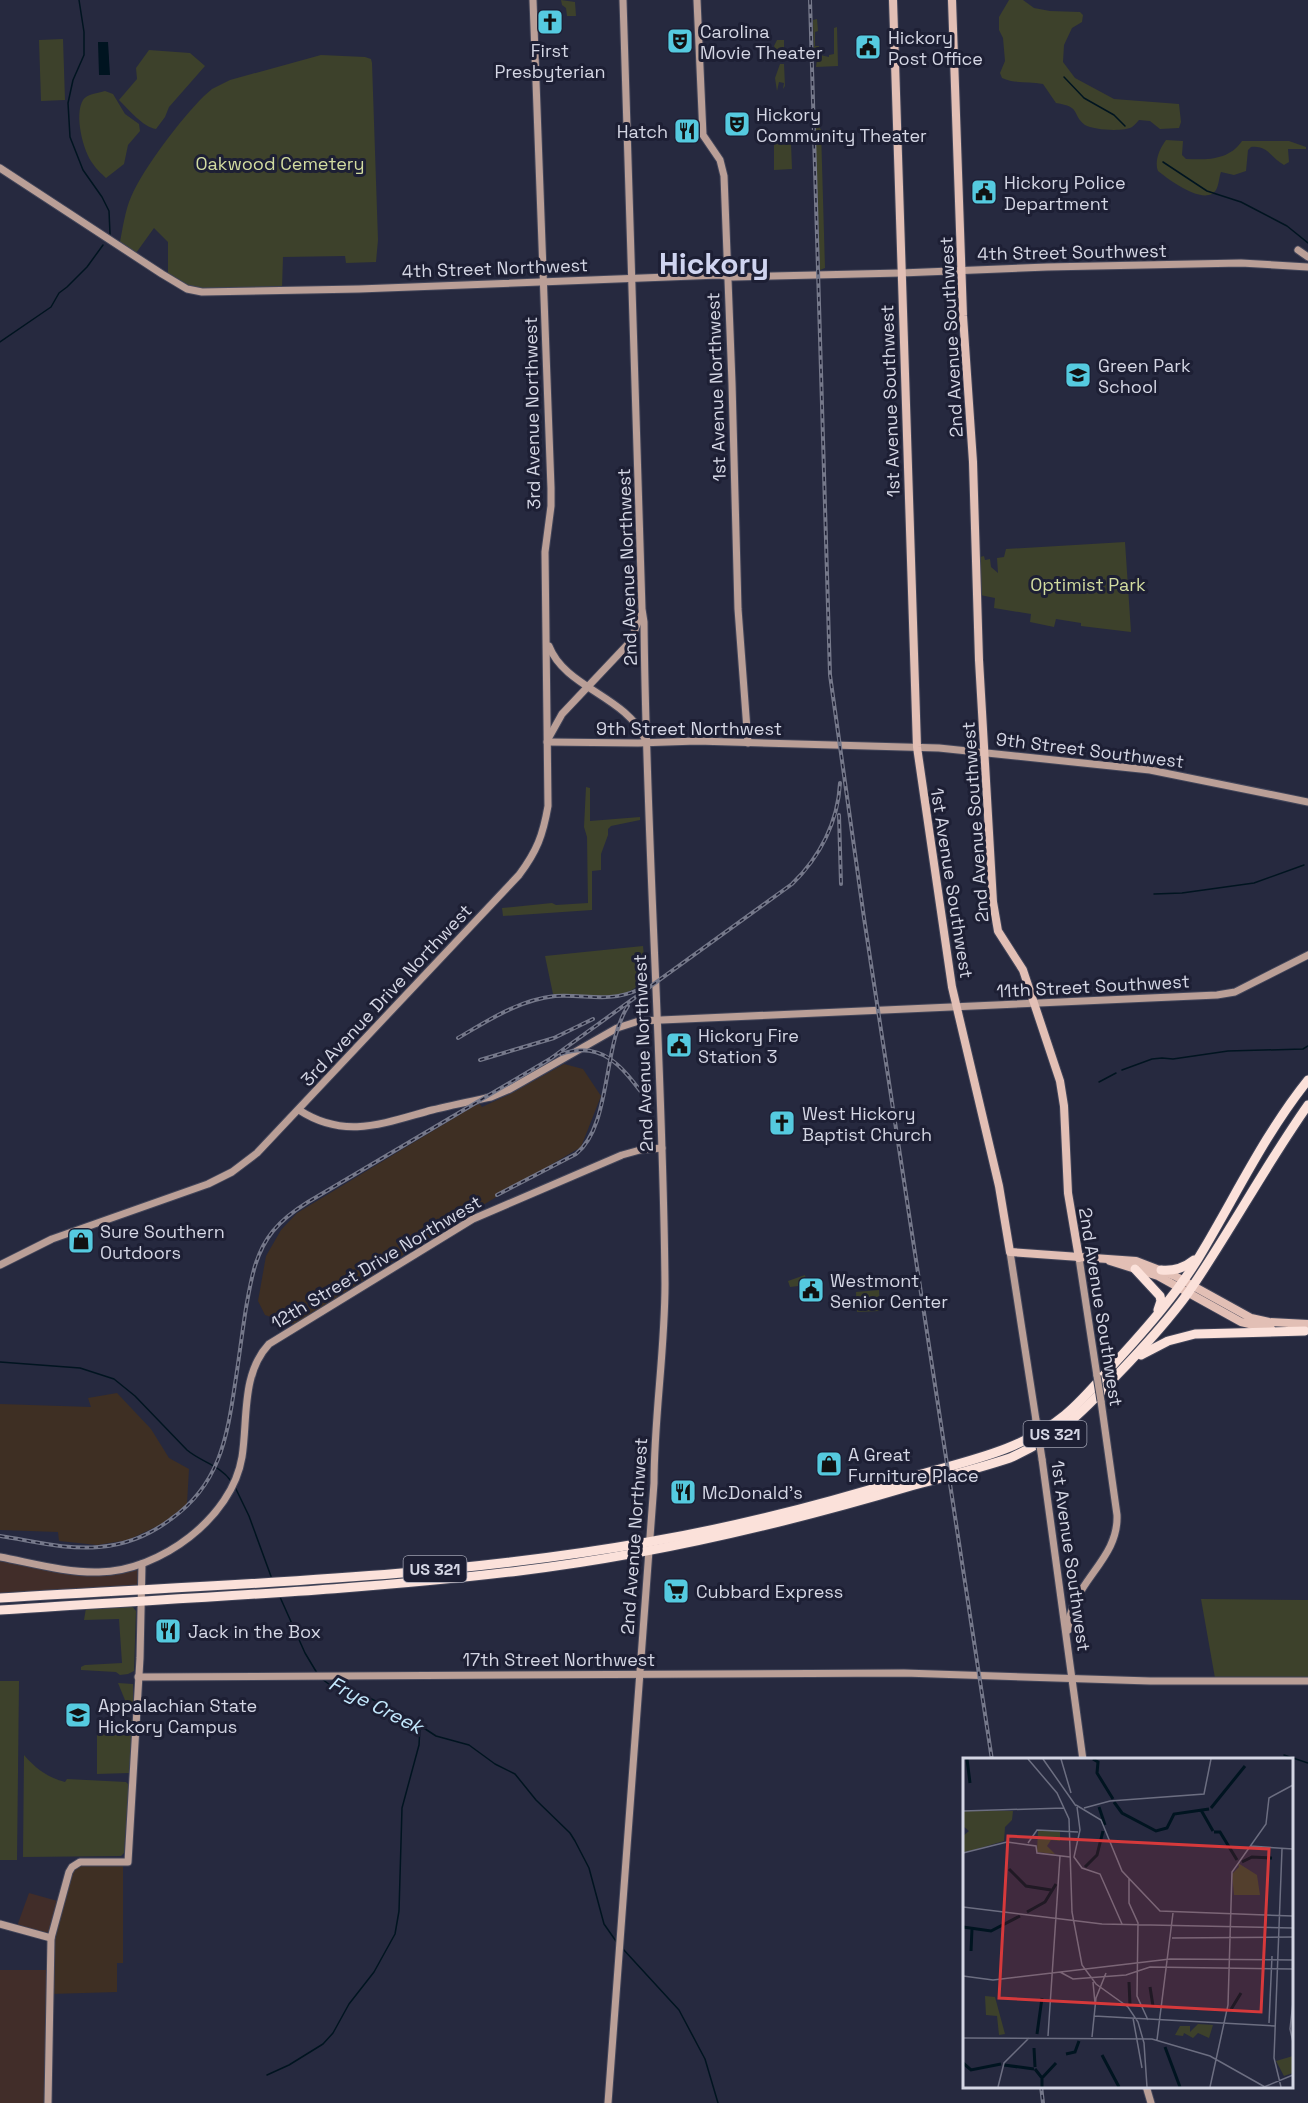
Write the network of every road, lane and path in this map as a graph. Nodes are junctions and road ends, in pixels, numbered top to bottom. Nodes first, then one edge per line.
1 (533, 0) edge
2 (623, 0) edge
3 (697, 0) edge
4 (893, 0) edge
5 (952, 0) edge
6 (0, 168) edge
7 (1298, 250) dead end
8 (1308, 257) edge
9 (1308, 267) edge
10 (962, 270) junction
11 (901, 273) junction
12 (801, 275) joint
13 (727, 276) junction
14 (633, 278) junction
15 (544, 281) junction
16 (642, 609) junction
17 (546, 635) junction
18 (588, 686) junction
19 (746, 715) junction
20 (547, 742) junction
21 (646, 742) junction
22 (733, 742) junction
23 (748, 743) junction
24 (830, 744) joint
25 (917, 747) junction
26 (984, 752) junction
27 (1308, 802) edge
28 (545, 824) joint
29 (1308, 955) edge
30 (1035, 1003) junction
31 (956, 1008) junction
32 (658, 1020) junction
33 (1308, 1080) edge
34 (1308, 1105) edge
35 (299, 1110) junction
36 (662, 1148) junction
37 (1010, 1252) junction
38 (1203, 1252) junction
39 (1078, 1258) junction
40 (1110, 1261) junction
41 (0, 1265) edge
42 (1135, 1269) junction
43 (1161, 1270) junction
44 (1181, 1284) junction
45 (1190, 1290) junction
46 (1147, 1328) junction
47 (1307, 1329) edge
48 (1129, 1362) junction
49 (649, 1547) junction
50 (0, 1557) edge
51 (142, 1564) junction
52 (142, 1589) junction
53 (0, 1598) edge
54 (142, 1600) junction
55 (0, 1610) edge
56 (1069, 1647) junction
57 (640, 1674) junction
58 (138, 1677) junction
59 (1073, 1677) junction
60 (1308, 1681) edge
61 (1083, 1758) edge
62 (0, 1924) edge
63 (51, 1938) junction
64 (1147, 2088) edge
65 (48, 2103) edge
66 (608, 2103) edge
67 (1151, 2103) edge

1 - 15 main road, 3rd Avenue Northwest
2 - 14 main road, 2nd Avenue Northwest
3 - 13 main road, 1st Avenue Northwest
4 - 11 main road, 1st Avenue Southwest
5 - 10 main road, 2nd Avenue Southwest
6 - 15 main road, 4th Street Northwest
7 - 8 main road
9 - 10 main road, 4th Street Southwest
10 - 11 main road, 4th Street Southwest
10 - 26 main road, 2nd Avenue Southwest
11 - 12 main road, 4th Street Southwest
11 - 25 main road, 1st Avenue Southwest
12 - 13 main road, 4th Street Northwest
13 - 14 main road, 4th Street Northwest
13 - 19 main road, 1st Avenue Northwest
14 - 15 main road, 4th Street Northwest
14 - 16 main road, 2nd Avenue Northwest
15 - 17 main road, 3rd Avenue Northwest
16 - 18 main road
16 - 21 main road, 2nd Avenue Northwest
17 - 18 main road
17 - 20 main road, 3rd Avenue Northwest
18 - 20 main road
18 - 21 main road
19 - 22 main road
19 - 23 main road, 1st Avenue Northwest
20 - 21 main road, 9th Street Northwest
20 - 28 main road, 3rd Avenue Northwest
21 - 22 main road, 9th Street Northwest
21 - 32 main road, 2nd Avenue Northwest
22 - 23 main road, 9th Street Northwest
23 - 24 main road, 9th Street Northwest
24 - 25 main road, 9th Street Southwest
25 - 26 main road, 9th Street Southwest
25 - 31 main road, 1st Avenue Southwest
26 - 27 main road, 9th Street Southwest
26 - 30 main road, 2nd Avenue Southwest
28 - 35 main road, 3rd Avenue Drive Northwest
29 - 30 main road, 11th Street Southwest
30 - 31 main road, 11th Street Southwest
30 - 39 main road, 2nd Avenue Southwest
31 - 32 main road, 11th Street Southwest
31 - 37 main road, 1st Avenue Southwest
32 - 35 main road, 11th Street Southwest
32 - 36 main road, 2nd Avenue Northwest
33 - 38 highway, US 321
34 - 45 highway, US 321
35 - 41 main road, 3rd Avenue Drive Northwest
36 - 49 main road, 2nd Avenue Northwest
36 - 51 main road, 12th Street Drive Northwest
37 - 39 main road
37 - 56 main road, 1st Avenue Southwest, bridge
38 - 43 highway
38 - 44 highway, US 321
39 - 40 main road
39 - 56 main road, 2nd Avenue Southwest, bridge
40 - 42 main road
40 - 43 main road
42 - 44 main road
42 - 46 highway
43 - 44 main road
44 - 45 main road
44 - 46 highway, US 321
45 - 47 main road
45 - 48 highway, US 321
46 - 49 highway, US 321
47 - 48 highway
48 - 49 highway, US 321
49 - 52 highway, US 321
49 - 54 highway, US 321
49 - 57 main road, 2nd Avenue Northwest
50 - 51 main road, 12th Street Drive Northwest
51 - 52 main road
52 - 53 highway, US 321
52 - 54 main road
54 - 55 highway, US 321
54 - 58 main road
56 - 59 main road, 1st Avenue Southwest
57 - 58 main road, 17th Street Northwest
57 - 59 main road, 17th Street Northwest
57 - 66 main road, 2nd Avenue Northwest
58 - 63 main road
59 - 60 main road, 17th Street Northwest
59 - 61 main road, 1st Avenue Southwest
62 - 63 main road
63 - 65 main road
64 - 67 main road

